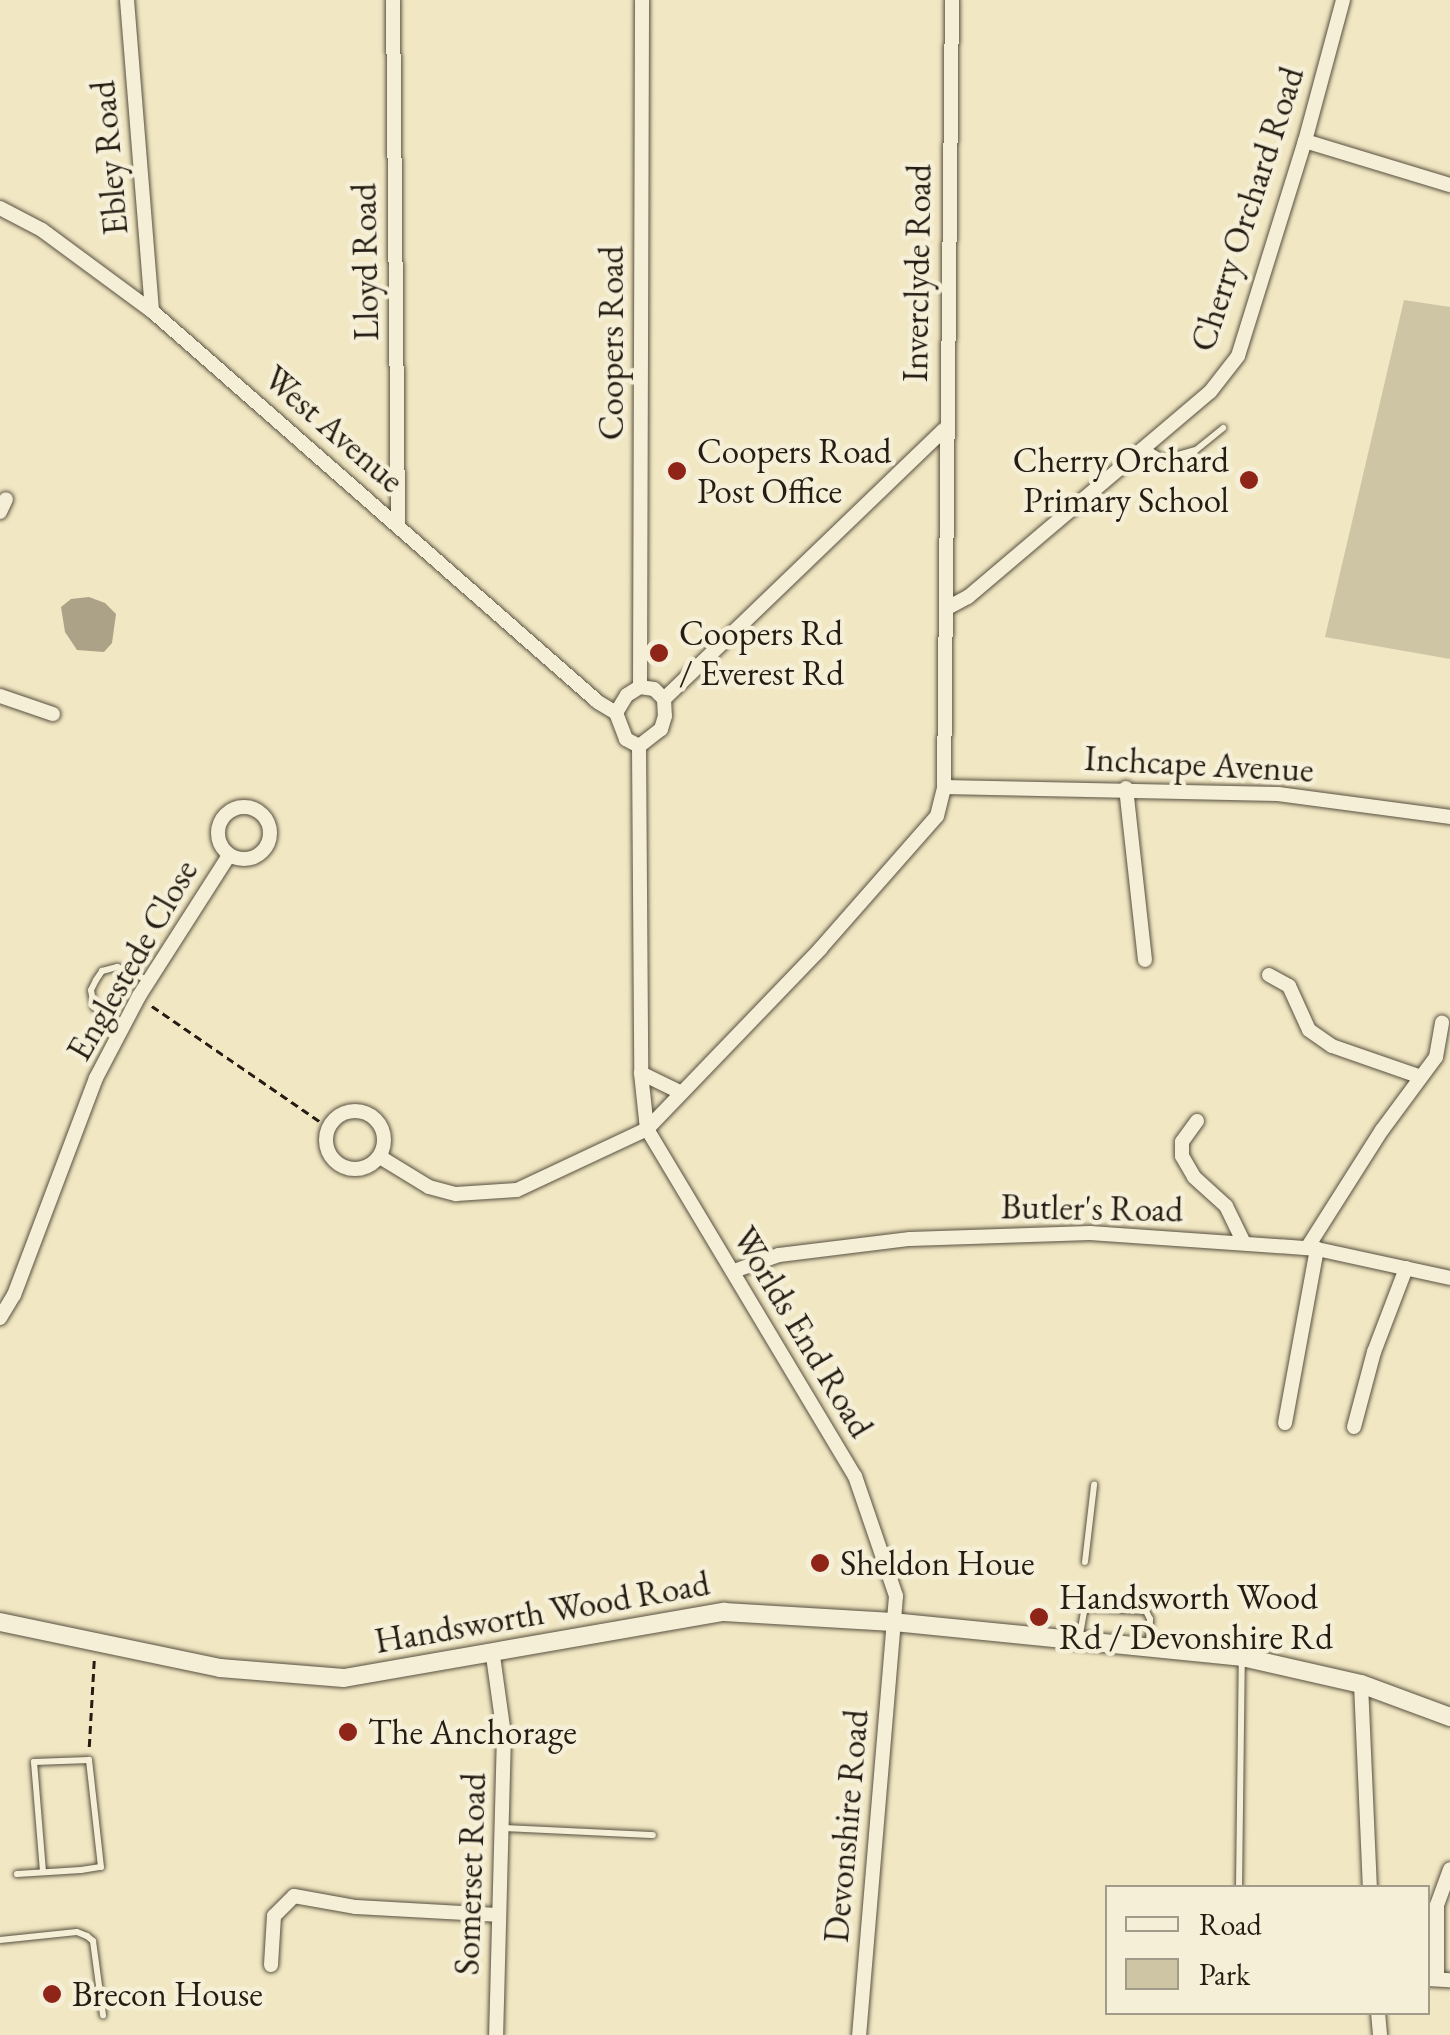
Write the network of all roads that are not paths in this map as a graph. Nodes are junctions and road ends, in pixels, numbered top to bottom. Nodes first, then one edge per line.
1 (126, 0) edge
2 (392, 0) edge
3 (642, 0) edge
4 (952, 0) edge
5 (1343, 0) edge
6 (1305, 142) junction
7 (1450, 185) edge
8 (0, 208) edge
9 (152, 311) junction
10 (1223, 428) dead end
11 (944, 430) junction
12 (1145, 447) junction
13 (398, 524) junction
14 (947, 608) junction
15 (640, 687) junction
16 (0, 696) edge
17 (664, 700) junction
18 (616, 712) junction
19 (53, 714) dead end
20 (640, 746) junction
21 (944, 787) junction
22 (1126, 788) junction
23 (1450, 817) edge
24 (229, 856) dead end
25 (1145, 960) dead end
26 (1269, 975) dead end
27 (149, 980) junction
28 (1442, 1023) dead end
29 (123, 1026) junction
30 (641, 1073) junction
31 (1421, 1077) junction
32 (680, 1092) junction
33 (1197, 1121) dead end
34 (647, 1130) junction
35 (380, 1158) junction
36 (1244, 1243) junction
37 (1312, 1249) junction
38 (1406, 1268) junction
39 (734, 1271) junction
40 (1450, 1278) edge
41 (0, 1318) edge
42 (1285, 1423) dead end
43 (1354, 1427) dead end
44 (1094, 1484) dead end
45 (1084, 1562) dead end
46 (0, 1622) edge
47 (893, 1622) junction
48 (1079, 1641) junction
49 (1149, 1648) junction
50 (492, 1656) junction
51 (1242, 1657) junction
52 (1361, 1684) junction
53 (1450, 1718) edge
54 (501, 1828) junction
55 (653, 1834) dead end
56 (1450, 1868) edge
57 (43, 1872) junction
58 (18, 1874) dead end
59 (1239, 1885) edge
60 (1370, 1885) edge
61 (497, 1914) junction
62 (0, 1940) edge
63 (271, 1966) dead end
64 (1438, 1980) edge
65 (103, 2016) dead end
66 (496, 2035) edge
67 (860, 2035) edge

1 - 9 street, Ebley Road
2 - 13 street, Lloyd Road
3 - 15 street, Coopers Road
4 - 11 street, Inverclyde Road
5 - 6 street, Cherry Orchard Road
6 - 7 street
6 - 12 street, Cherry Orchard Road
8 - 9 street, West Avenue
9 - 13 street, West Avenue
10 - 12 lane
11 - 14 street, Inverclyde Road
11 - 17 street
12 - 14 street, Cherry Orchard Road
13 - 18 street, West Avenue
14 - 21 street, Inverclyde Road
15 - 17 street
15 - 18 street
16 - 19 street
17 - 20 street
18 - 20 street
20 - 30 street
21 - 22 street, Inchcape Avenue
21 - 32 street
22 - 23 street, Inchcape Avenue
22 - 25 street
24 - 27 street, Englestede Close
26 - 31 street
27 - 29 street, Englestede Close
27 - 29 lane
28 - 31 street
29 - 41 street, Englestede Close
30 - 32 street
30 - 34 street
31 - 37 street
32 - 34 street
33 - 36 street
34 - 35 street
34 - 39 street, Worlds End Road
35 - 35 street
36 - 37 street, Butler's Road
36 - 39 street, Butler's Road
37 - 38 street, Butler's Road
37 - 42 street
38 - 40 street, Butler's Road
38 - 43 street
39 - 47 street, Worlds End Road
44 - 45 lane
46 - 50 main road, Handsworth Wood Road
47 - 48 main road, Handsworth Wood Road
47 - 50 main road, Handsworth Wood Road
47 - 67 street, Devonshire Road
48 - 49 main road, Handsworth Wood Road
48 - 49 lane
49 - 51 main road, Handsworth Wood Road
50 - 54 street, Somerset Road
51 - 52 main road, Handsworth Wood Road
51 - 59 lane
52 - 53 main road, Handsworth Wood Road
52 - 60 street
54 - 55 lane
54 - 61 street, Somerset Road
56 - 64 street
57 - 57 lane
57 - 58 lane
61 - 63 street
61 - 66 street, Somerset Road
62 - 65 lane

